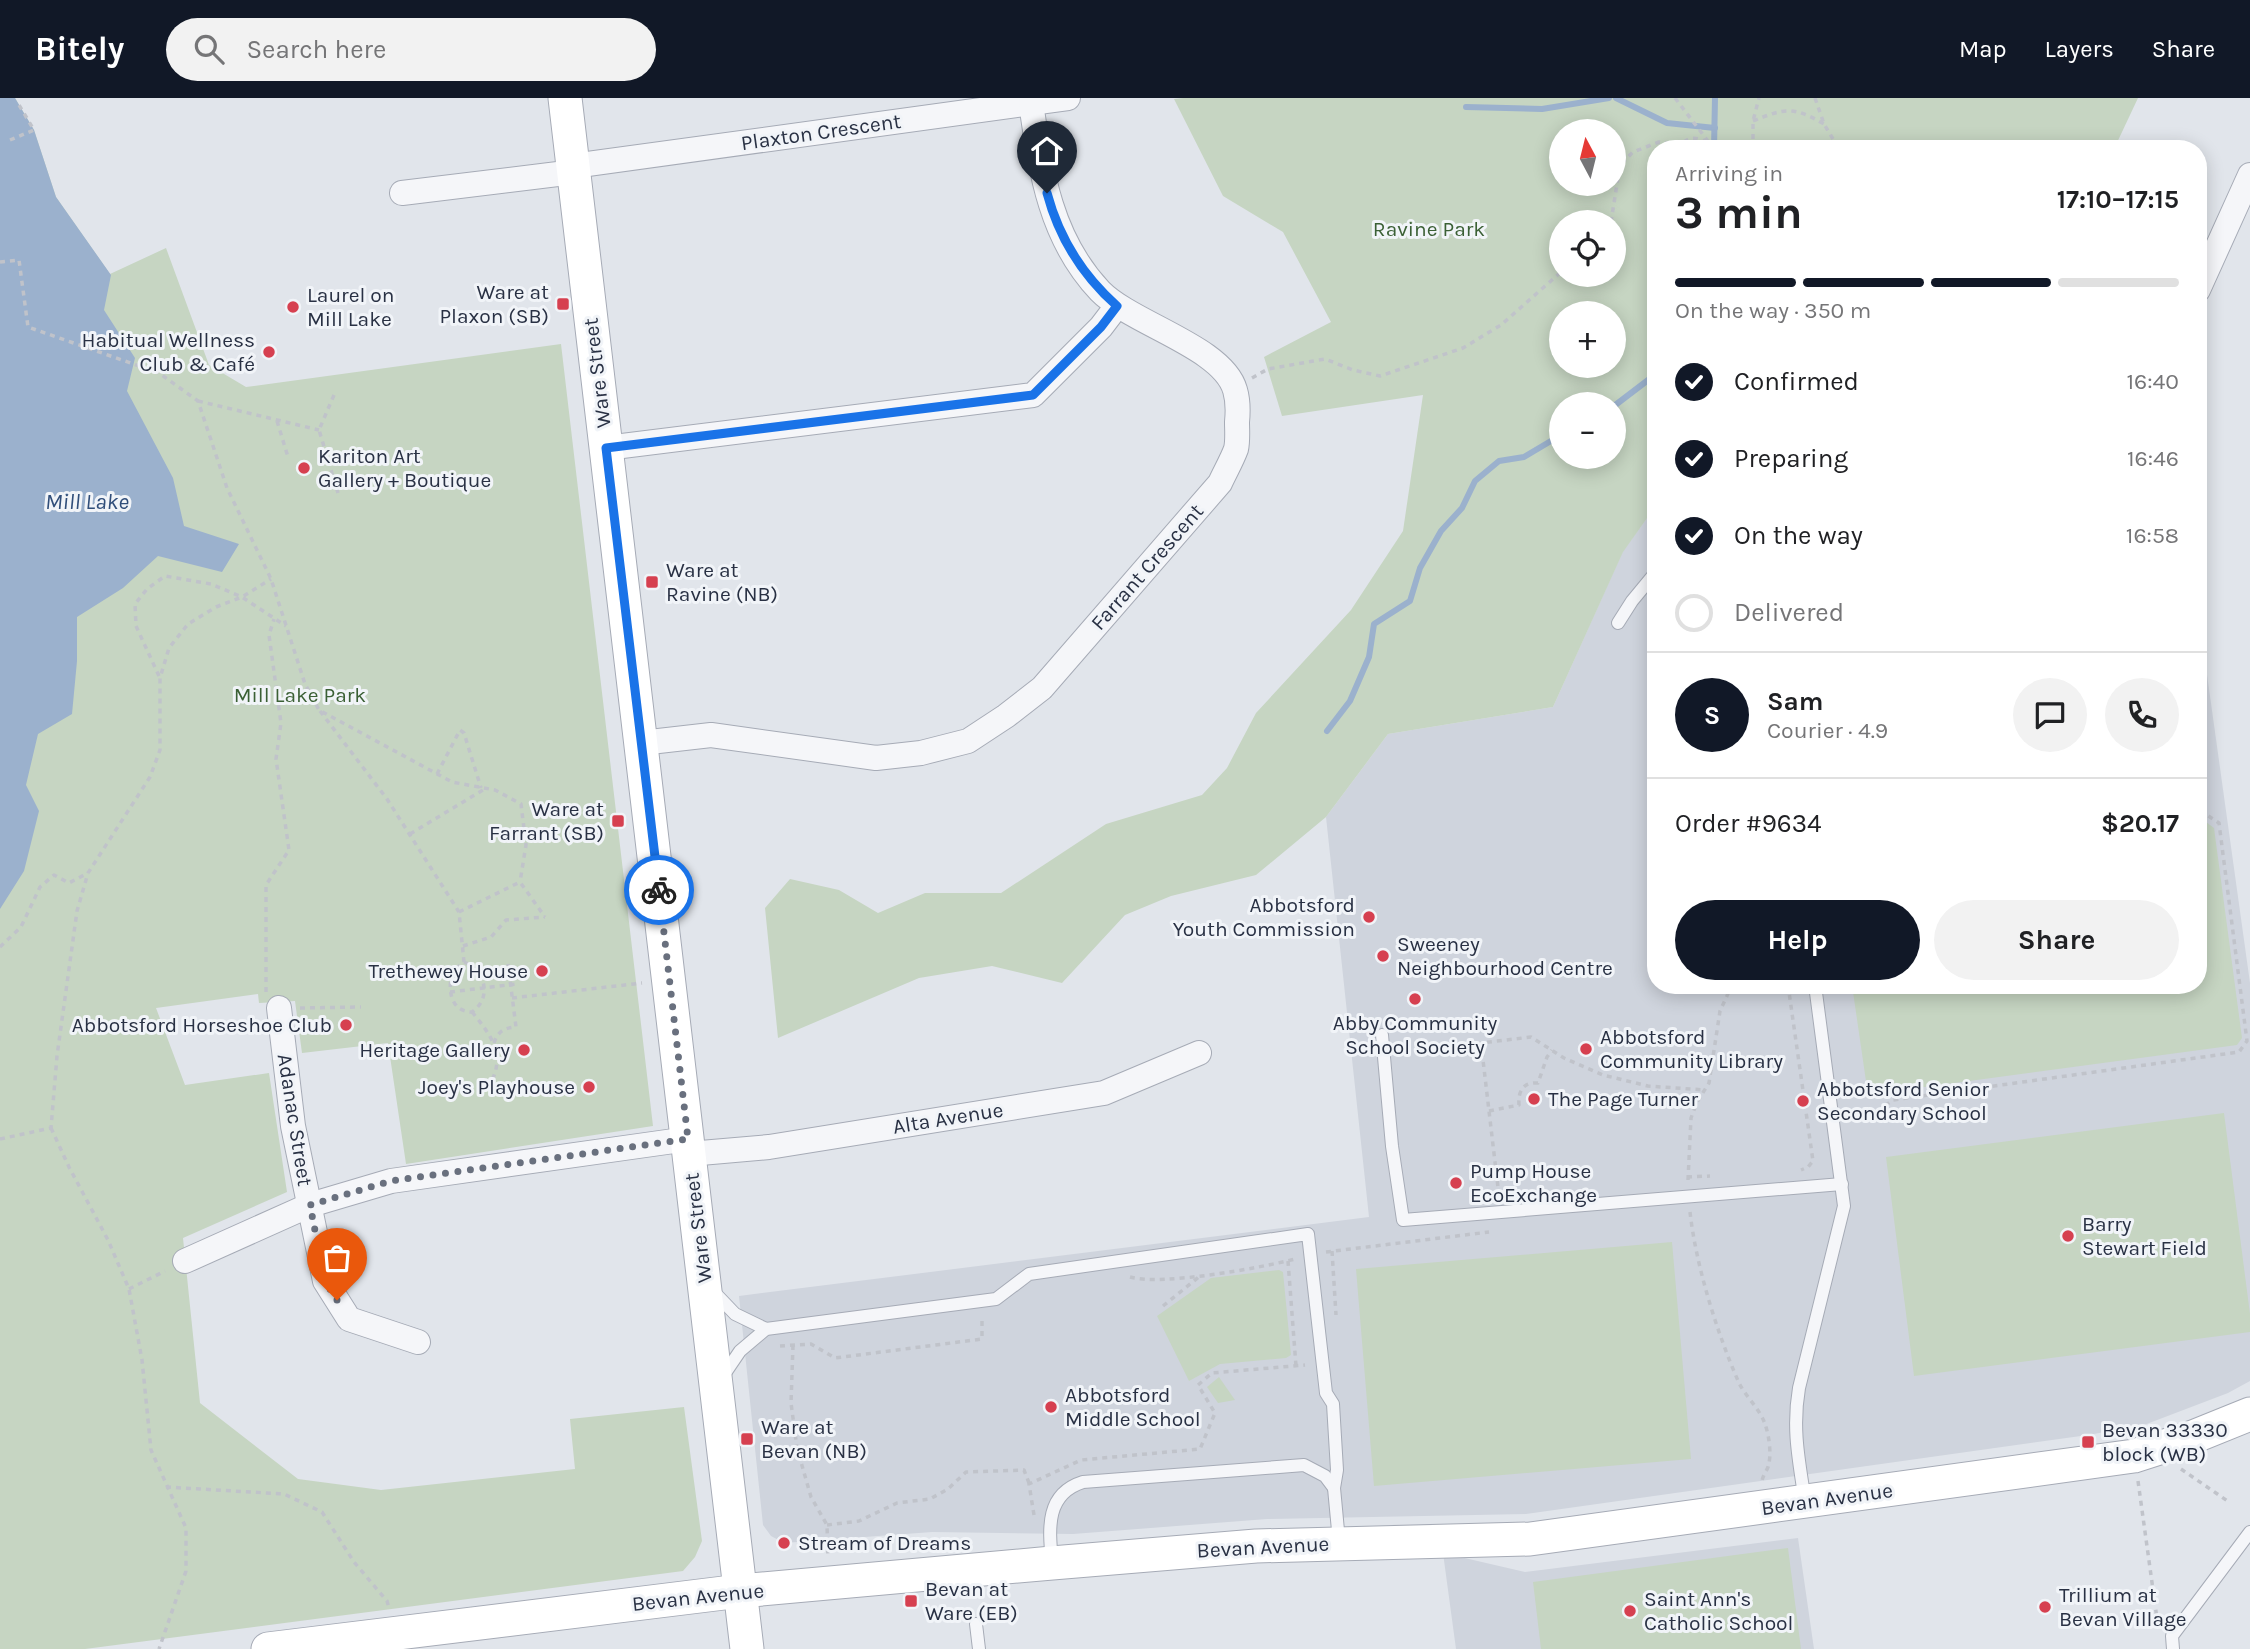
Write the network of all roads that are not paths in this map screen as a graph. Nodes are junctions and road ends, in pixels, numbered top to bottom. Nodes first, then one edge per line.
1 (565, 98) edge
2 (1069, 98) edge
3 (1031, 103) junction
4 (573, 169) junction
5 (2250, 175) edge
6 (402, 192) dead end
7 (2207, 270) edge
8 (1117, 306) junction
9 (606, 448) junction
10 (1647, 583) edge
11 (1618, 623) dead end
12 (641, 743) junction
13 (1816, 994) edge
14 (279, 1008) road end
15 (1382, 1035) dead end
16 (1199, 1053) dead end
17 (689, 1146) junction
18 (1843, 1184) junction
19 (310, 1205) junction
20 (185, 1261) road end
21 (705, 1282) junction
22 (766, 1329) junction
23 (418, 1342) dead end
24 (717, 1385) junction
25 (2250, 1414) edge
26 (1334, 1488) junction
27 (1806, 1502) junction
28 (2250, 1532) edge
29 (1339, 1542) junction
30 (1052, 1563) junction
31 (740, 1591) junction
32 (976, 1624) dead end
33 (437, 1638) edge
34 (268, 1649) edge
35 (747, 1649) edge
36 (979, 1649) edge
37 (2174, 1649) edge

1 - 4 street, Ware Street
2 - 3 street, Plaxton Crescent
3 - 4 street, Plaxton Crescent
3 - 8 street
4 - 6 street, Plaxton Crescent
4 - 9 street, Ware Street
5 - 7 street
8 - 9 street
8 - 12 street, Farrant Crescent
9 - 12 street, Ware Street
10 - 11 lane
12 - 17 street, Ware Street
13 - 18 lane
14 - 19 street, Adanac Street
15 - 18 lane
16 - 17 street, Alta Avenue
17 - 19 street, Alta Avenue
17 - 21 street, Ware Street
18 - 27 lane
19 - 20 street, Alta Avenue
19 - 23 street, Adanac Street
21 - 22 lane
21 - 24 street, Ware Street
22 - 24 lane
22 - 26 lane
24 - 31 street, Ware Street
25 - 27 street, Bevan Avenue
26 - 29 lane
26 - 30 lane
27 - 29 street, Bevan Avenue
28 - 37 lane
29 - 30 street, Bevan Avenue
30 - 31 street, Bevan Avenue
31 - 33 street, Bevan Avenue
31 - 35 street, Ware Street
32 - 36 lane
33 - 34 street, Bevan Avenue

